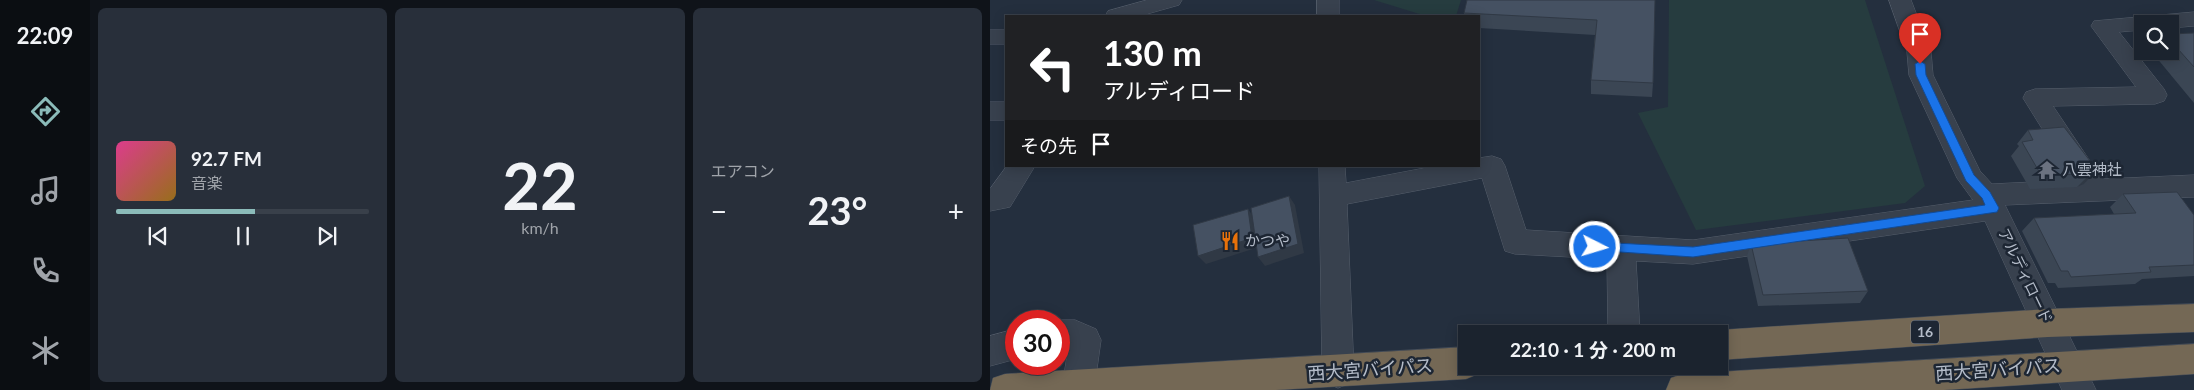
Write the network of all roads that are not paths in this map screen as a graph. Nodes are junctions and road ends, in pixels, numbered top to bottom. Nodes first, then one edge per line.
1 (1171, 0) edge
2 (1328, 0) edge
3 (1900, 0) edge
4 (2166, 0) edge
5 (1119, 15) edge
6 (1328, 15) edge
7 (2188, 19) edge
8 (990, 37) edge
9 (1005, 37) edge
10 (1005, 110) edge
11 (990, 111) edge
12 (1021, 167) edge
13 (1332, 167) edge
14 (2194, 186) edge
15 (2094, 190) junction
16 (1333, 196) junction
17 (990, 200) edge
18 (1990, 202) junction
19 (1621, 249) junction
20 (2194, 318) edge
21 (2048, 323) junction
22 (1624, 325) edge
23 (1070, 335) edge
24 (1728, 344) edge
25 (1005, 347) edge
26 (990, 351) edge
27 (2194, 359) edge
28 (1458, 364) edge
29 (1338, 372) junction
30 (2073, 378) edge
31 (1078, 387) junction
32 (1005, 390) edge
33 (1683, 390) edge

1 - 5 street
2 - 6 street
3 - 18 street, アルディロード
4 - 7 street
7 - 15 street
8 - 9 street
10 - 11 street
12 - 17 street
13 - 16 street
14 - 15 street
15 - 18 street
16 - 19 street
16 - 29 street
18 - 19 street
18 - 21 street, アルディロード
19 - 22 street
20 - 21 highway, 16
21 - 24 highway, 16
21 - 30 street, アルディロード
23 - 31 street
25 - 26 street
27 - 30 highway, 西大宮バイパス
28 - 29 highway, 西大宮バイパス
29 - 31 highway, 西大宮バイパス
30 - 33 highway, 西大宮バイパス
31 - 32 highway, 西大宮バイパス

